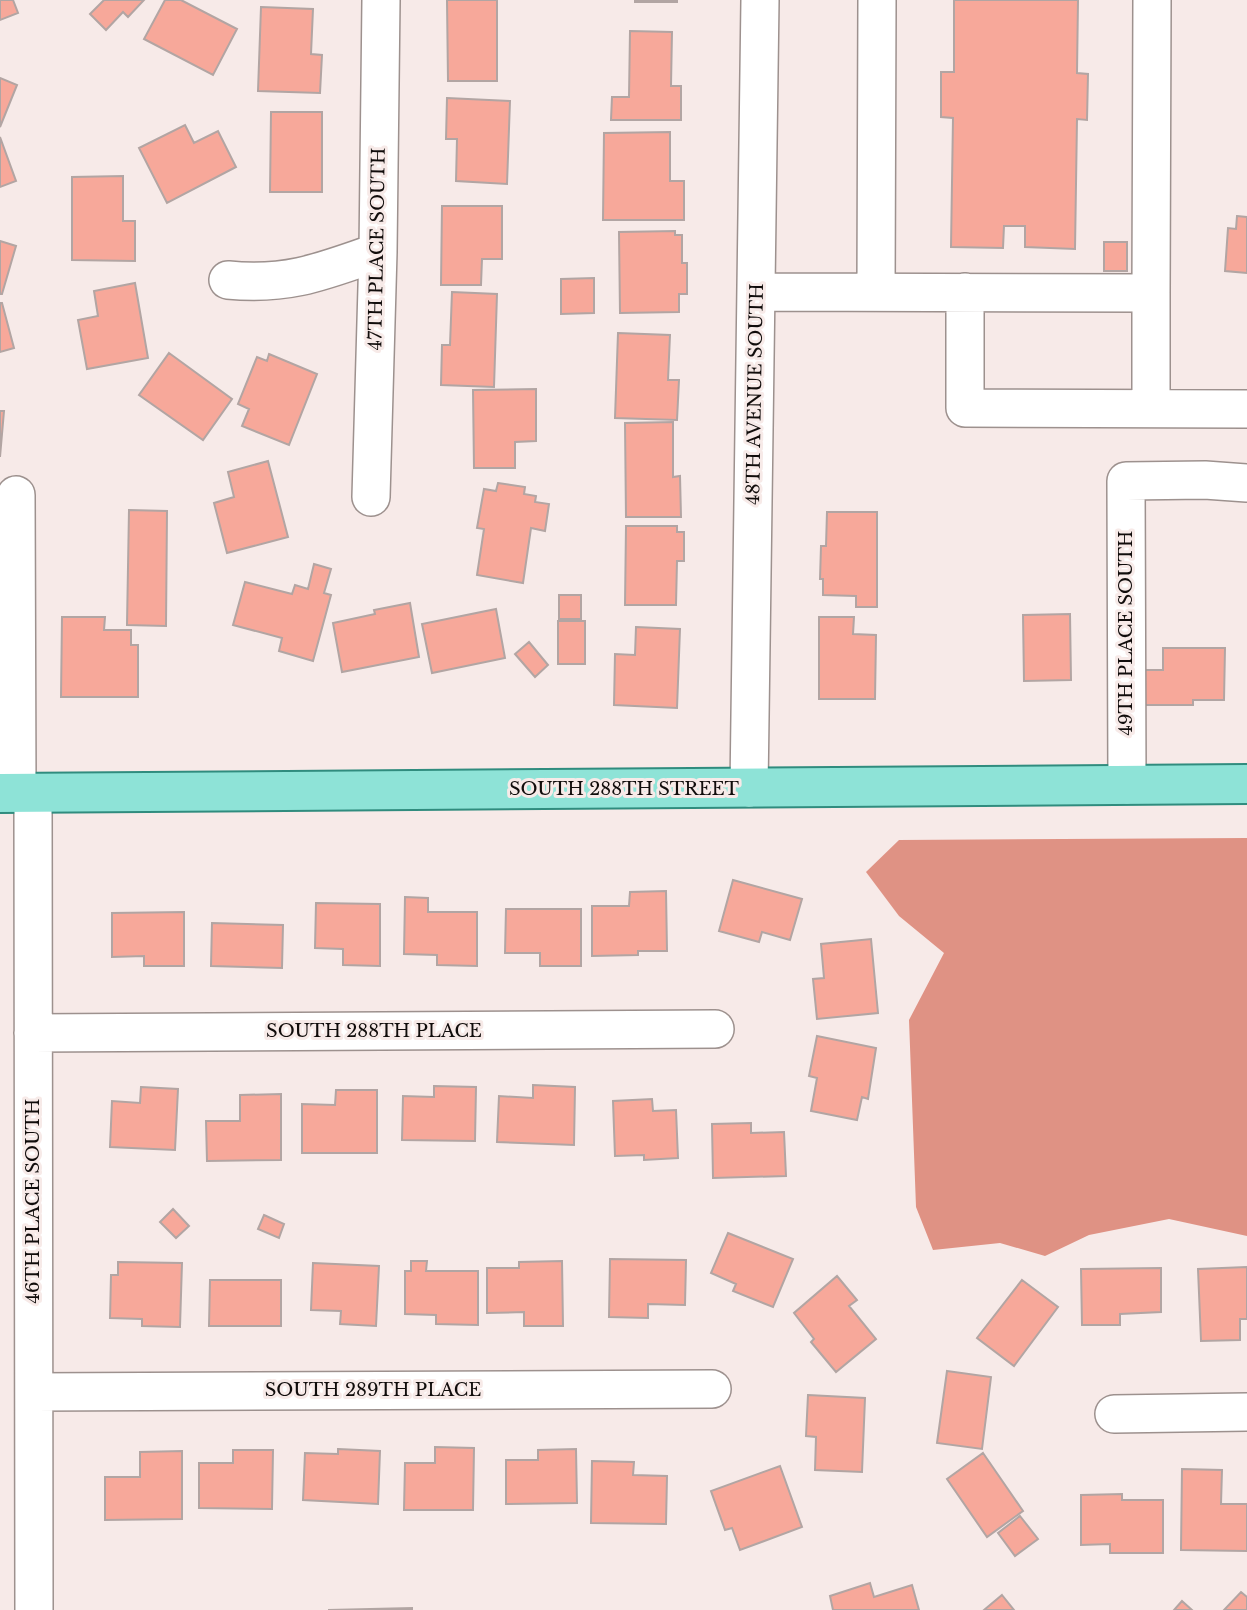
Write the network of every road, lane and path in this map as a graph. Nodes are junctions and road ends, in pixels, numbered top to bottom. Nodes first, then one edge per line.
1 (381, 0) edge
2 (760, 0) edge
3 (877, 0) edge
4 (1152, 0) edge
5 (378, 252) junction
6 (228, 280) dead end
7 (756, 292) junction
8 (876, 292) junction
9 (965, 292) junction
10 (1151, 293) junction
11 (1151, 408) junction
12 (1247, 409) edge
13 (1247, 483) edge
14 (16, 495) dead end
15 (371, 498) dead end
16 (1247, 784) edge
17 (1127, 785) junction
18 (749, 788) junction
19 (17, 793) edge
20 (715, 1029) dead end
21 (33, 1033) junction
22 (712, 1389) dead end
23 (34, 1392) junction
24 (1247, 1412) edge
25 (1114, 1413) dead end
26 (34, 1610) edge

1 - 5 street, 47TH PLACE SOUTH
2 - 7 street, 48TH AVENUE SOUTH
3 - 8 street
4 - 10 street
5 - 6 street
5 - 15 street, 47TH PLACE SOUTH
7 - 8 street
7 - 18 street, 48TH AVENUE SOUTH
8 - 9 street
9 - 10 street
9 - 11 street
10 - 11 street
11 - 12 street
13 - 17 street, 49TH PLACE SOUTH
14 - 19 street, 46TH PLACE SOUTH
16 - 17 main road, SOUTH 288TH STREET
17 - 18 main road, SOUTH 288TH STREET
18 - 19 main road, SOUTH 288TH STREET
19 - 21 street, 46TH PLACE SOUTH
20 - 21 street, SOUTH 288TH PLACE
21 - 23 street, 46TH PLACE SOUTH
22 - 23 street, SOUTH 289TH PLACE
23 - 26 street, 46TH PLACE SOUTH
24 - 25 street

